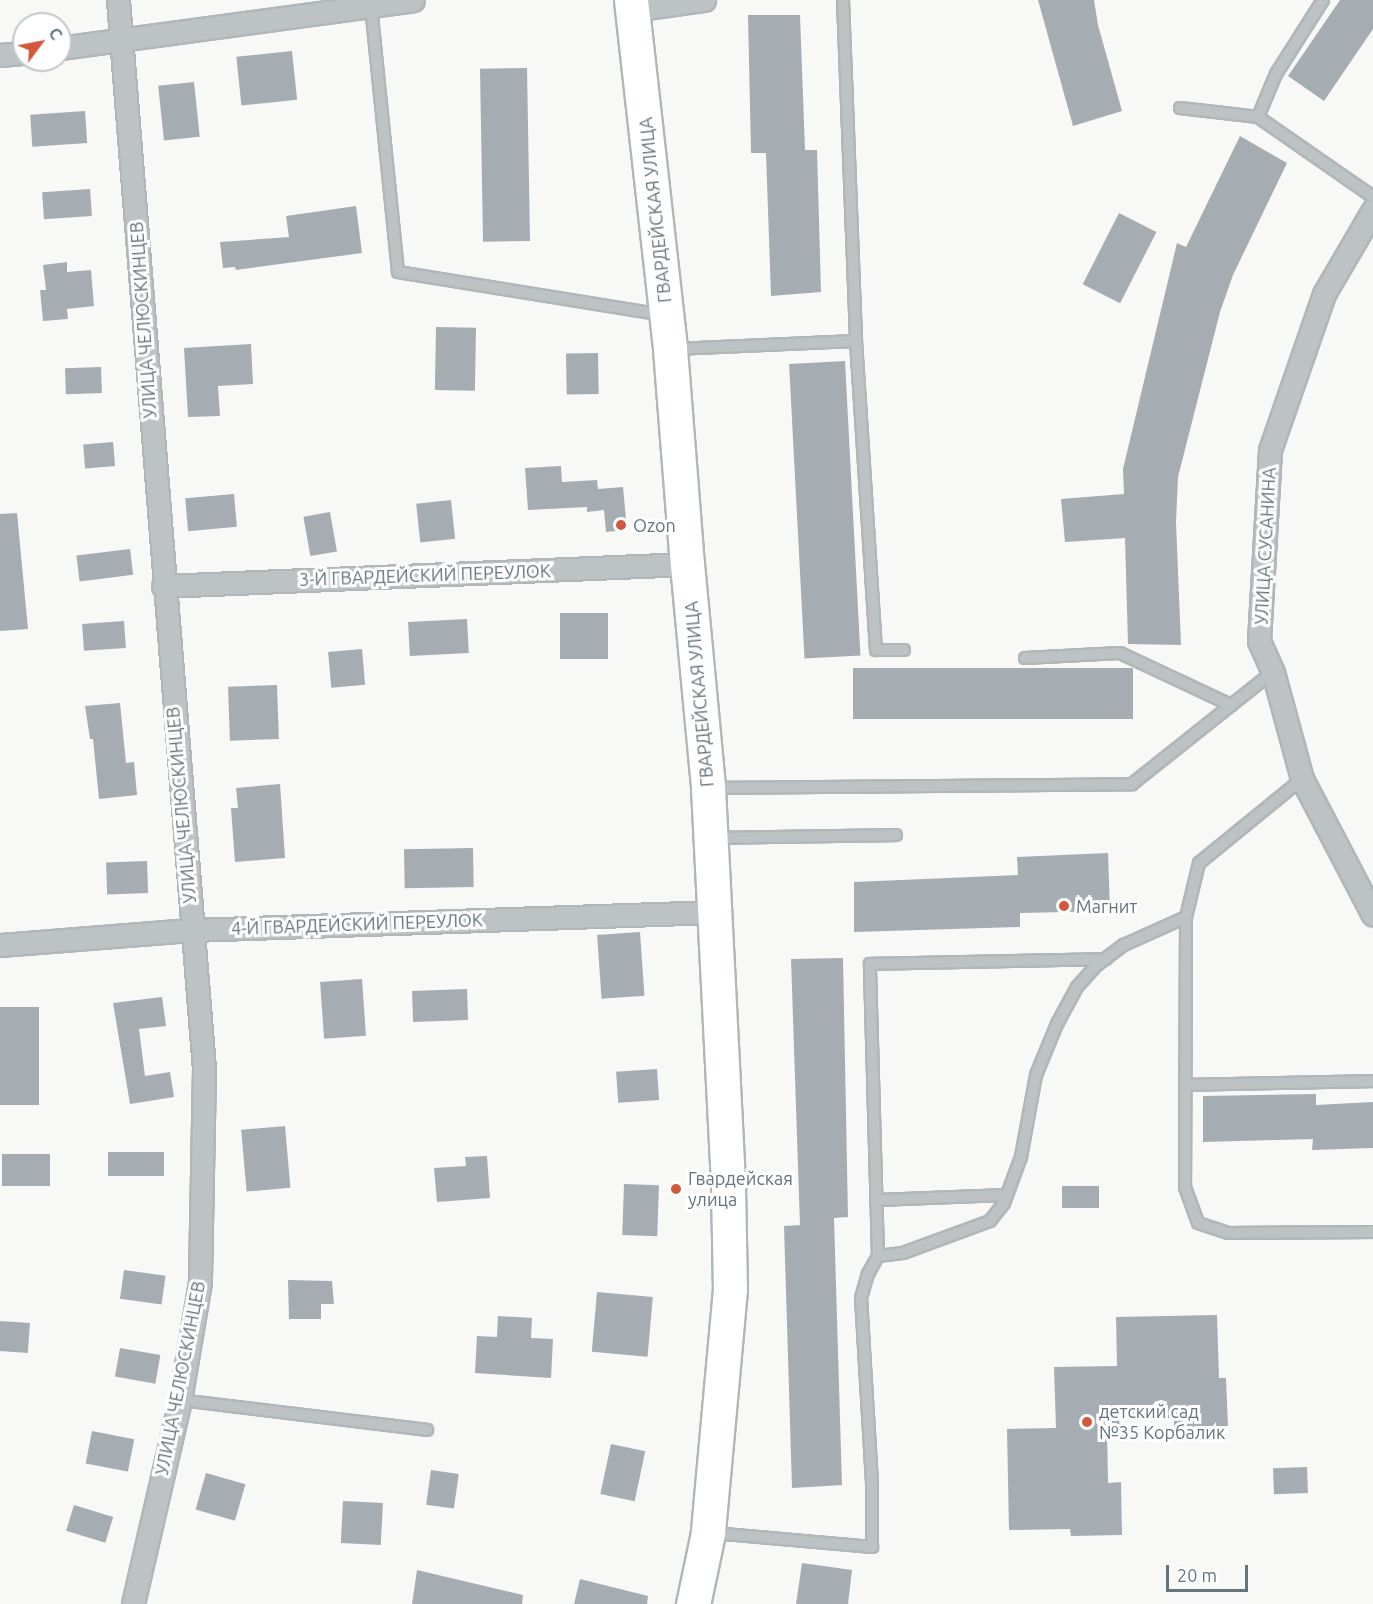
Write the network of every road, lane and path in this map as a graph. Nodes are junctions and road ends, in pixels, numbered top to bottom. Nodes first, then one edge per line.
1 (118, 0) edge
2 (413, 0) edge
3 (704, 0) edge
4 (843, 0) edge
5 (1323, 0) edge
6 (632, 5) edge
7 (371, 6) junction
8 (122, 41) junction
9 (72, 47) edge
10 (1180, 108) dead end
11 (1258, 117) junction
12 (1373, 197) edge
13 (1373, 210) edge
14 (666, 315) junction
15 (856, 341) junction
16 (670, 350) junction
17 (687, 564) junction
18 (163, 586) junction
19 (904, 650) dead end
20 (1025, 658) dead end
21 (1273, 672) junction
22 (1231, 705) junction
23 (1302, 779) junction
24 (708, 788) junction
25 (896, 834) dead end
26 (711, 838) junction
27 (714, 912) junction
28 (1373, 915) edge
29 (1186, 916) junction
30 (192, 930) junction
31 (0, 945) edge
32 (1106, 959) junction
33 (1373, 1082) edge
34 (1185, 1085) junction
35 (1007, 1195) junction
36 (876, 1200) junction
37 (1373, 1232) edge
38 (878, 1256) junction
39 (180, 1400) junction
40 (427, 1430) dead end
41 (708, 1533) junction
42 (134, 1604) edge
43 (693, 1604) edge

1 - 8 street, УЛИЦА ЧЕЛЮСКИНЦЕВ
2 - 7 street
3 - 6 street
4 - 15 lane
5 - 11 lane
6 - 14 main road, ГВАРДЕЙСКАЯ УЛИЦА
7 - 8 street
7 - 14 lane
8 - 9 street
8 - 18 street, УЛИЦА ЧЕЛЮСКИНЦЕВ
10 - 11 lane
11 - 12 lane
13 - 21 street, УЛИЦА СУСАНИНА
14 - 16 main road, ГВАРДЕЙСКАЯ УЛИЦА
15 - 16 lane
15 - 19 lane
16 - 17 main road, ГВАРДЕЙСКАЯ УЛИЦА
17 - 18 street, 3-Й ГВАРДЕЙСКИЙ ПЕРЕУЛОК
17 - 24 main road, ГВАРДЕЙСКАЯ УЛИЦА
18 - 30 street, УЛИЦА ЧЕЛЮСКИНЦЕВ
20 - 22 lane
21 - 22 lane
21 - 23 street, УЛИЦА СУСАНИНА
22 - 24 lane
23 - 28 street, УЛИЦА СУСАНИНА
23 - 29 lane
24 - 26 main road, ГВАРДЕЙСКАЯ УЛИЦА
25 - 26 lane
26 - 27 main road, ГВАРДЕЙСКАЯ УЛИЦА
27 - 30 street, 4-Й ГВАРДЕЙСКИЙ ПЕРЕУЛОК
27 - 41 main road, ГВАРДЕЙСКАЯ УЛИЦА
29 - 32 lane
29 - 34 lane
30 - 31 street, 4-Й ГВАРДЕЙСКИЙ ПЕРЕУЛОК
30 - 39 street, УЛИЦА ЧЕЛЮСКИНЦЕВ
32 - 35 lane
32 - 36 lane
33 - 34 lane
34 - 37 lane
35 - 36 lane
35 - 38 lane
36 - 38 lane
38 - 41 lane
39 - 40 lane
39 - 42 street, УЛИЦА ЧЕЛЮСКИНЦЕВ
41 - 43 main road, ГВАРДЕЙСКАЯ УЛИЦА

